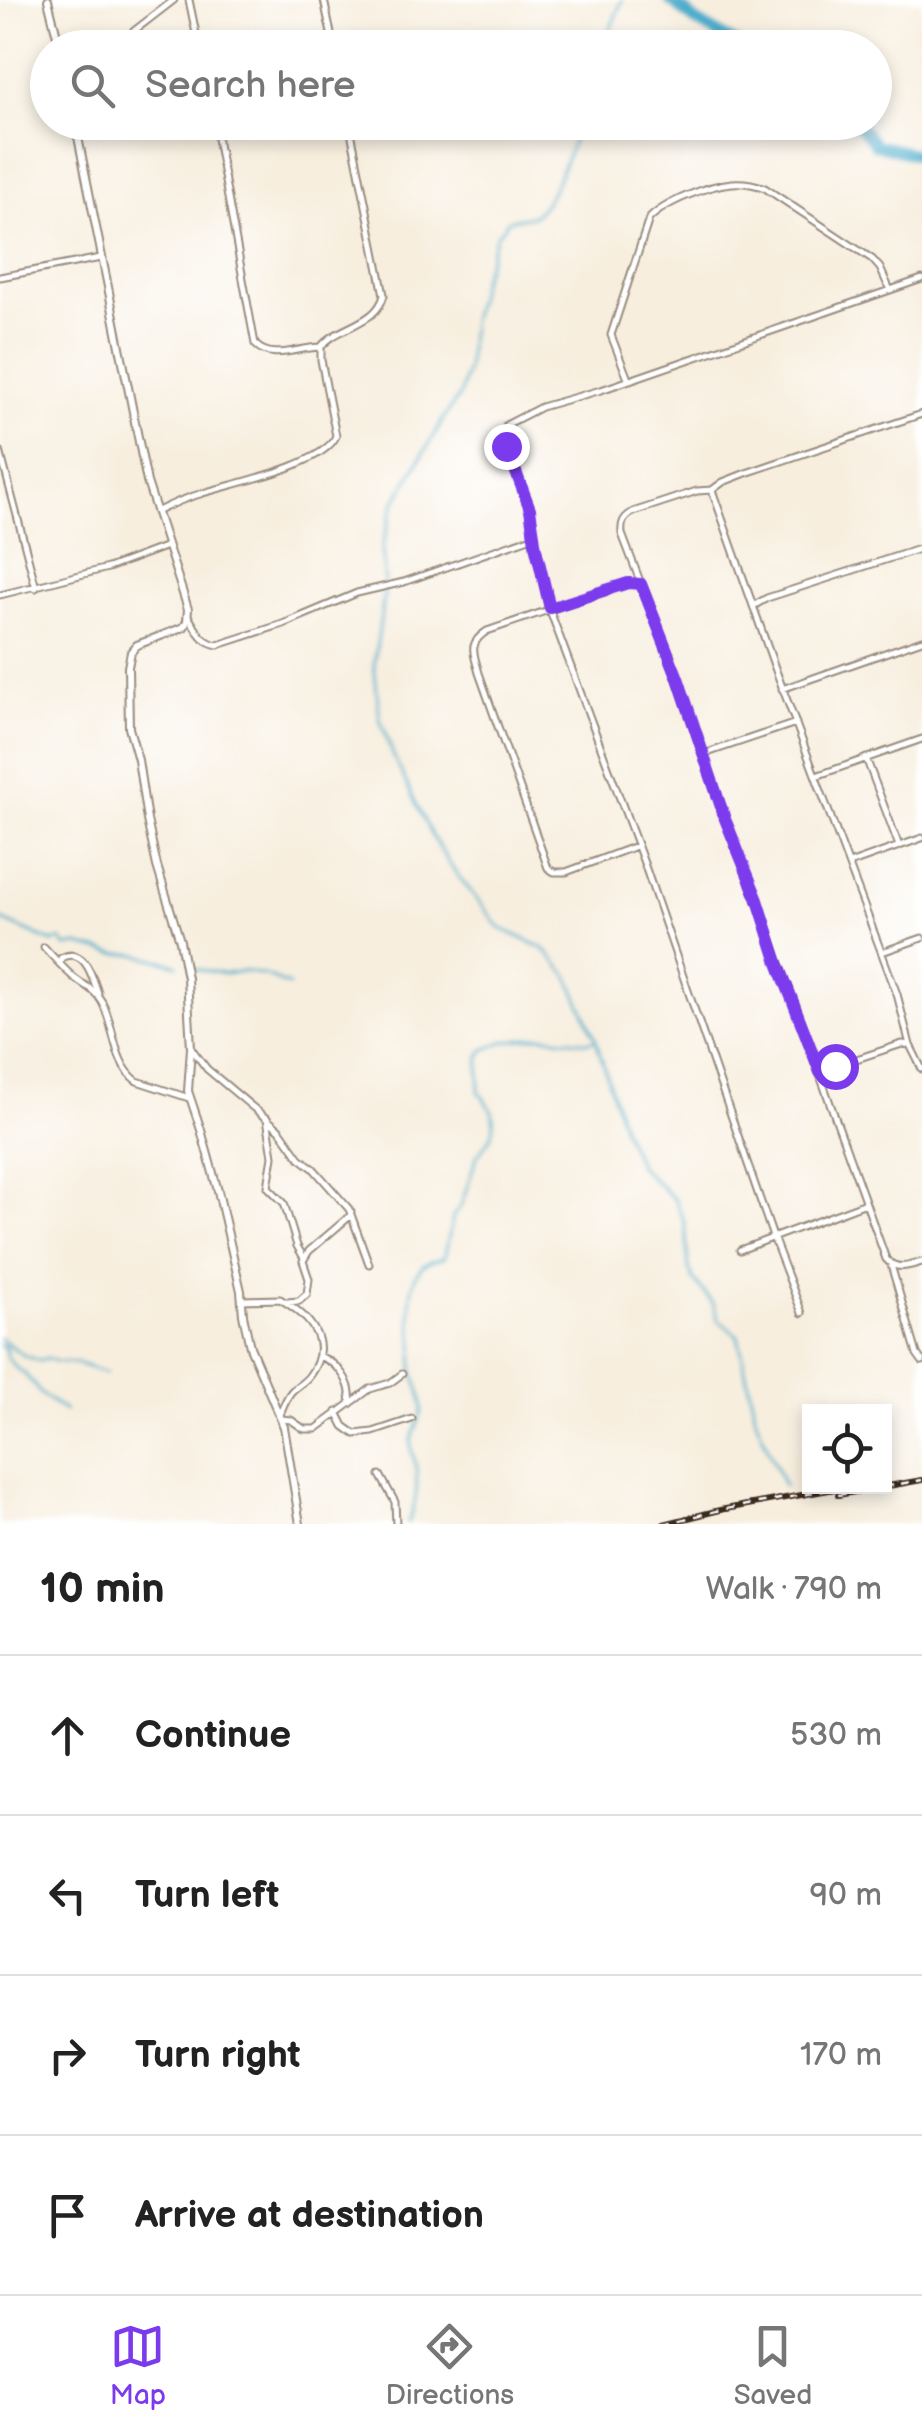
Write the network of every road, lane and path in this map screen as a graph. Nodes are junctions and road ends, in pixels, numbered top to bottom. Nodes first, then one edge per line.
1 (48, 0) edge
2 (174, 0) edge
3 (189, 0) edge
4 (324, 0) edge
5 (56, 30) edge
6 (135, 30) edge
7 (195, 30) edge
8 (330, 30) edge
9 (78, 140) edge
10 (217, 140) edge
11 (353, 140) edge
12 (101, 258) junction
13 (0, 278) edge
14 (922, 279) edge
15 (890, 290) junction
16 (321, 347) junction
17 (628, 379) junction
18 (922, 414) edge
19 (0, 453) edge
20 (712, 490) junction
21 (156, 512) junction
22 (534, 536) junction
23 (168, 546) junction
24 (922, 548) edge
25 (641, 584) junction
26 (36, 588) junction
27 (0, 595) edge
28 (753, 606) junction
29 (550, 608) junction
30 (188, 616) junction
31 (922, 640) edge
32 (782, 689) junction
33 (796, 724) junction
34 (922, 740) edge
35 (704, 754) junction
36 (866, 758) junction
37 (816, 776) junction
38 (922, 838) edge
39 (637, 845) junction
40 (899, 846) junction
41 (849, 864) junction
42 (922, 938) edge
43 (44, 947) dead end
44 (882, 952) junction
45 (60, 964) junction
46 (98, 996) junction
47 (910, 1045) junction
48 (191, 1048) junction
49 (922, 1069) edge
50 (820, 1072) junction
51 (189, 1098) junction
52 (266, 1116) junction
53 (866, 1203) junction
54 (351, 1212) junction
55 (773, 1237) junction
56 (740, 1250) dead end
57 (304, 1258) junction
58 (922, 1262) edge
59 (369, 1264) dead end
60 (891, 1265) junction
61 (242, 1300) junction
62 (287, 1302) junction
63 (802, 1312) dead end
64 (319, 1356) junction
65 (922, 1361) edge
66 (402, 1374) dead end
67 (350, 1404) junction
68 (337, 1412) junction
69 (281, 1416) junction
70 (412, 1419) dead end
71 (380, 1475) dead end
72 (300, 1524) edge
73 (396, 1524) edge

1 - 5 street
2 - 6 street
3 - 7 street
4 - 8 street
9 - 12 street
10 - 16 street
11 - 16 street
12 - 13 street
12 - 21 street
14 - 15 street
15 - 17 street
15 - 17 street
16 - 21 street
17 - 22 street
18 - 20 street
19 - 26 street
20 - 25 street
20 - 28 street
21 - 23 street
22 - 29 street
22 - 30 street
23 - 26 street
23 - 30 street
24 - 28 street
25 - 29 street
25 - 35 street
26 - 27 street
28 - 32 street
29 - 39 street
29 - 39 street
30 - 48 street
31 - 32 street
32 - 33 street
33 - 35 street
33 - 37 street
34 - 36 street
35 - 50 street
36 - 37 street
36 - 40 street
37 - 41 street
38 - 40 street
39 - 55 street
40 - 41 street
41 - 44 street
42 - 44 street
43 - 45 street
44 - 47 street
45 - 46 street
45 - 46 street
46 - 51 street
47 - 49 street
47 - 50 street
48 - 51 street
48 - 52 street
50 - 53 street
51 - 61 street
52 - 54 street
52 - 57 street
53 - 55 street
53 - 60 street
54 - 57 street
54 - 59 street
55 - 56 street
55 - 63 street
57 - 62 street
58 - 60 street
60 - 65 street
61 - 62 street
61 - 69 street
62 - 64 street
64 - 67 street
64 - 69 street
66 - 67 street
67 - 68 street
68 - 69 street
68 - 70 street
69 - 72 street
71 - 73 street

